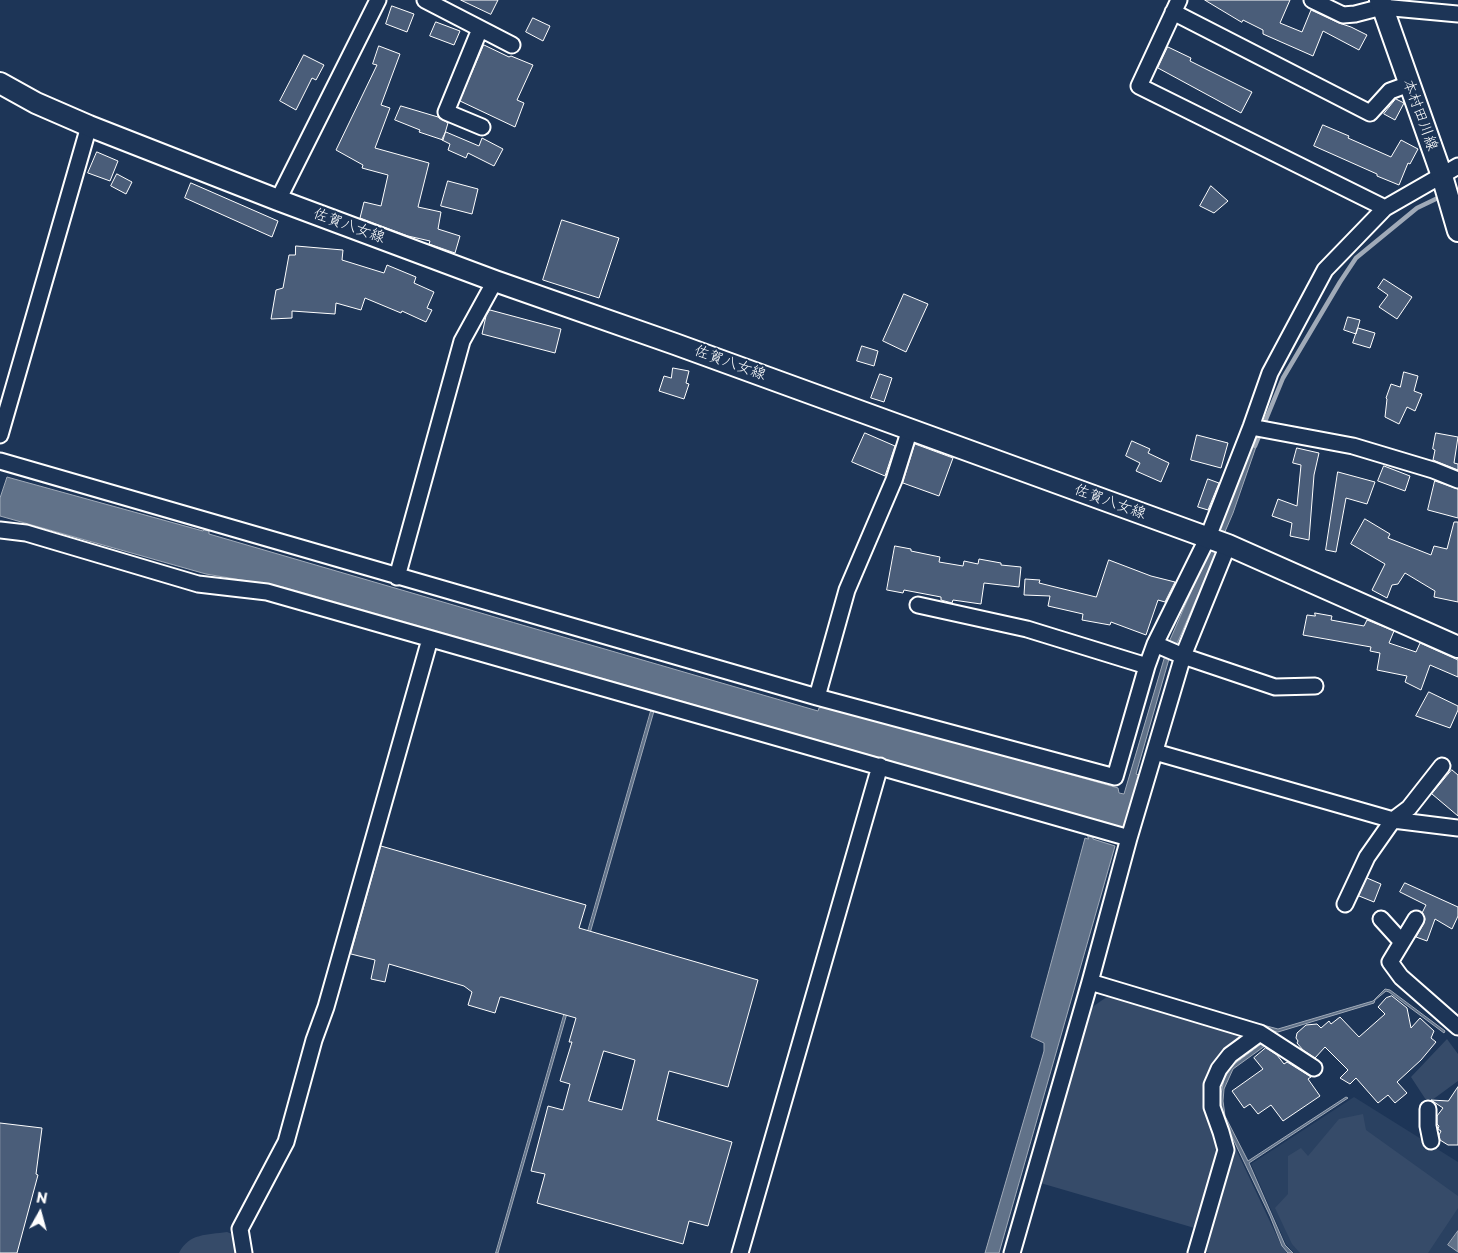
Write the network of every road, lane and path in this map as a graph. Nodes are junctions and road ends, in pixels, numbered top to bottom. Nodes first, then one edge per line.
1 (378, 0) edge
2 (425, 0) edge
3 (1312, 0) edge
4 (1381, 3) edge
5 (1176, 6) edge
6 (1458, 14) edge
7 (480, 29) junction
8 (512, 45) dead end
9 (0, 83) edge
10 (1409, 84) junction
11 (89, 126) junction
12 (482, 127) dead end
13 (1450, 171) edge
14 (278, 200) junction
15 (1385, 208) junction
16 (1458, 231) edge
17 (496, 281) junction
18 (1251, 428) junction
19 (910, 429) junction
20 (0, 435) edge
21 (0, 460) edge
22 (1458, 480) edge
23 (0, 530) edge
24 (1208, 537) junction
25 (1228, 545) junction
26 (397, 576) junction
27 (918, 605) dead end
28 (430, 639) junction
29 (1155, 644) junction
30 (1458, 647) edge
31 (1183, 656) junction
32 (1147, 666) junction
33 (1315, 686) dead end
34 (817, 697) junction
35 (1155, 752) junction
36 (880, 766) junction
37 (1442, 766) dead end
38 (1393, 820) junction
39 (1458, 828) edge
40 (1129, 838) junction
41 (1345, 904) dead end
42 (1381, 919) dead end
43 (1416, 919) dead end
44 (1401, 941) junction
45 (1090, 982) junction
46 (1458, 1026) edge
47 (1260, 1033) junction
48 (1314, 1068) dead end
49 (1428, 1109) dead end
50 (1431, 1141) dead end
51 (244, 1253) edge
52 (740, 1253) edge
53 (1012, 1253) edge
54 (1196, 1253) edge

1 - 14 street
2 - 7 street
3 - 4 street
4 - 6 street
4 - 10 main road, 本村田川線
5 - 10 street
5 - 15 street
7 - 8 street
7 - 12 street
9 - 11 main road, 佐賀八女線
10 - 13 main road, 本村田川線
11 - 14 main road, 佐賀八女線
11 - 20 street
13 - 15 street
13 - 16 main road, 本村田川線
14 - 17 main road, 佐賀八女線
15 - 18 street
17 - 19 main road, 佐賀八女線
17 - 26 street
18 - 22 street
18 - 24 street
19 - 24 main road, 佐賀八女線
19 - 34 street
21 - 26 street
23 - 28 street
24 - 25 main road, 佐賀八女線
24 - 29 street
25 - 30 main road, 佐賀八女線
25 - 31 street
26 - 34 street
27 - 32 street
28 - 36 street
28 - 51 street
29 - 31 street
29 - 32 street
31 - 33 street
31 - 35 street
32 - 34 street
35 - 38 street
35 - 40 street
36 - 40 street
36 - 52 street
37 - 38 street
38 - 39 street
38 - 41 street
40 - 45 street
42 - 44 street
43 - 44 street
44 - 46 street
45 - 47 street
45 - 53 street
47 - 48 street
47 - 54 street
49 - 50 street

